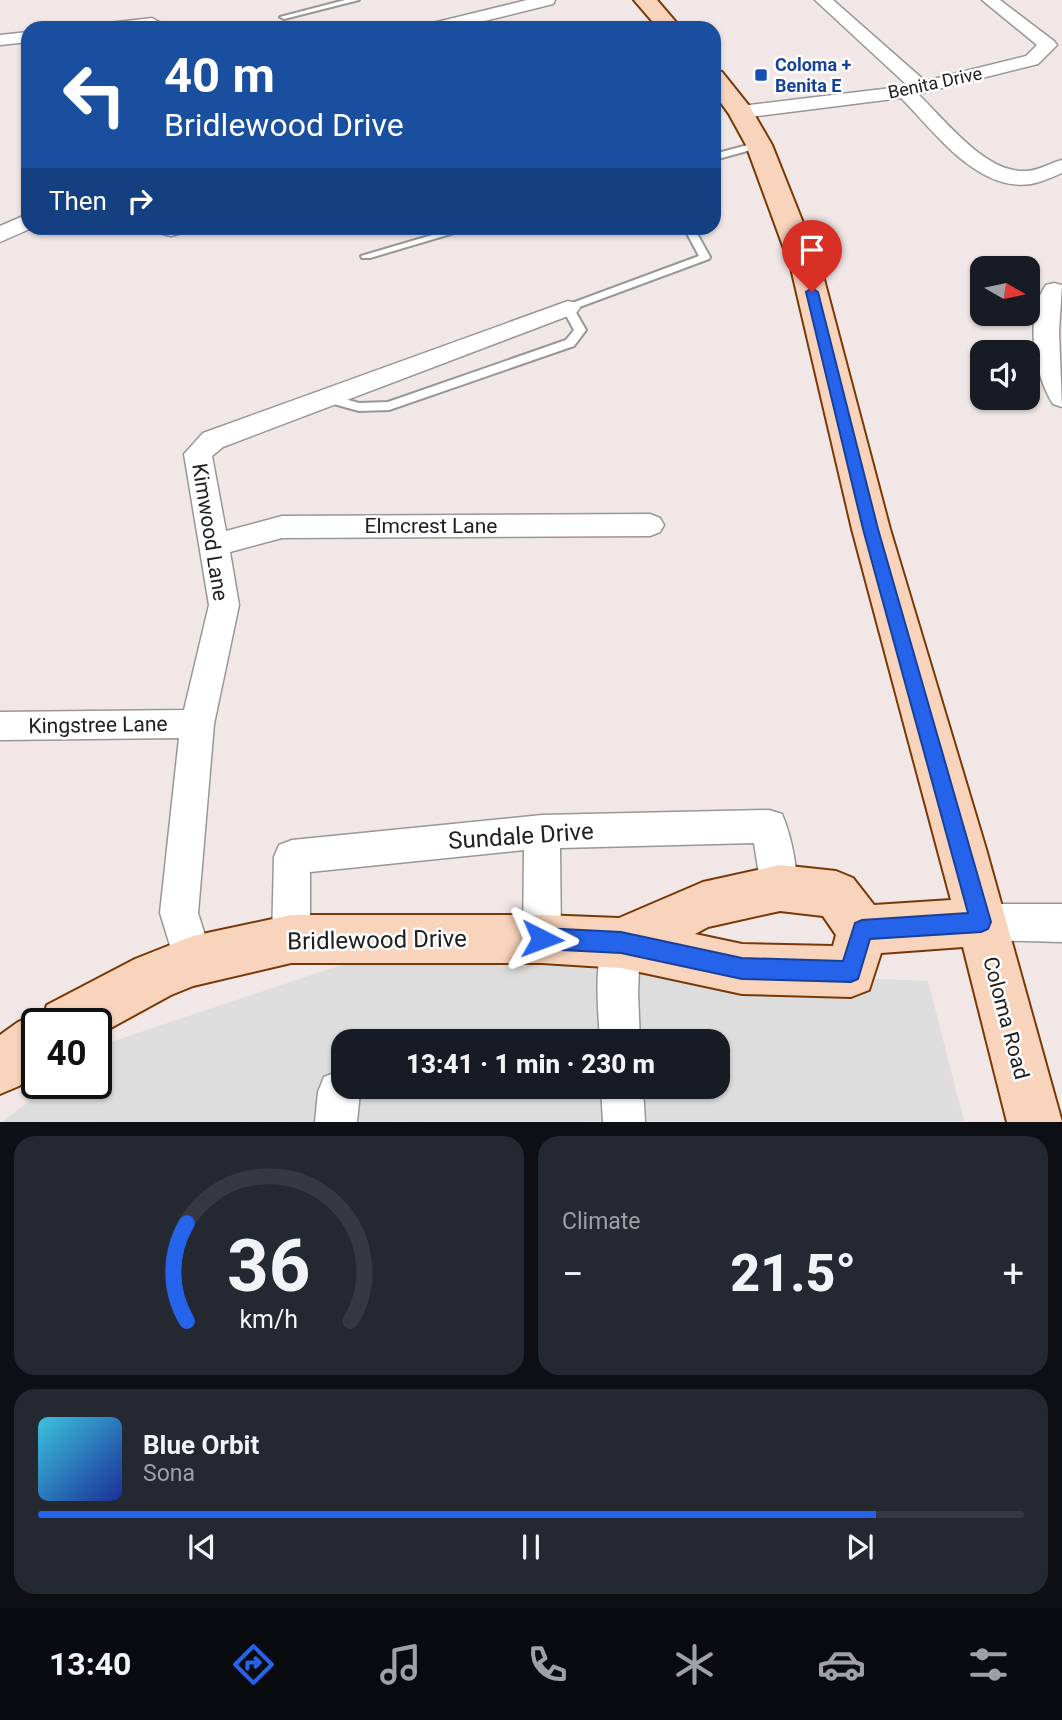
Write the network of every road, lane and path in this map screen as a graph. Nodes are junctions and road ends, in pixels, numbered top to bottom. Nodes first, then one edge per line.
1 (355, 0) edge
2 (547, 0) edge
3 (645, 0) edge
4 (824, 0) edge
5 (990, 0) edge
6 (284, 17) dead end
7 (463, 21) edge
8 (664, 21) edge
9 (21, 38) edge
10 (0, 40) edge
11 (913, 90) junction
12 (730, 102) edge
13 (721, 133) edge
14 (1062, 166) edge
15 (21, 224) edge
16 (0, 235) edge
17 (441, 235) edge
18 (693, 235) edge
19 (366, 256) dead end
20 (1054, 290) dead end
21 (568, 308) joint
22 (1062, 398) edge
23 (650, 525) dead end
24 (215, 545) junction
25 (197, 724) junction
26 (0, 726) edge
27 (542, 832) junction
28 (780, 888) junction
29 (981, 922) junction
30 (1062, 923) edge
31 (862, 930) junction
32 (291, 939) junction
33 (542, 939) junction
34 (621, 943) junction
35 (193, 961) junction
36 (96, 1008) edge
37 (620, 1029) edge
38 (21, 1052) edge
39 (0, 1067) edge
40 (623, 1099) edge
41 (624, 1122) edge
42 (1035, 1122) edge

1 - 6 lane
2 - 7 street
3 - 8 main road
4 - 11 street
5 - 11 street, Benita Drive
9 - 10 street
11 - 12 street, Benita Drive
11 - 14 street
12 - 13 lane
12 - 29 main road, Coloma Road
15 - 16 street
17 - 19 lane
18 - 21 lane
20 - 22 street
21 - 24 street, Kimwood Lane
23 - 24 street, Elmcrest Lane
24 - 25 street, Kimwood Lane
25 - 26 street, Kingstree Lane
25 - 35 street, Kimwood Lane
27 - 28 street, Sundale Drive
27 - 32 street, Sundale Drive
27 - 33 street
28 - 31 main road, Bridlewood Drive
28 - 34 main road, Bridlewood Drive
29 - 30 street
29 - 31 main road
29 - 42 main road, Coloma Road
31 - 34 main road, Bridlewood Drive
32 - 33 main road, Bridlewood Drive
32 - 35 main road, Bridlewood Drive
33 - 34 main road, Bridlewood Drive
34 - 37 street
35 - 36 main road, Bridlewood Drive
38 - 39 main road
40 - 41 street

